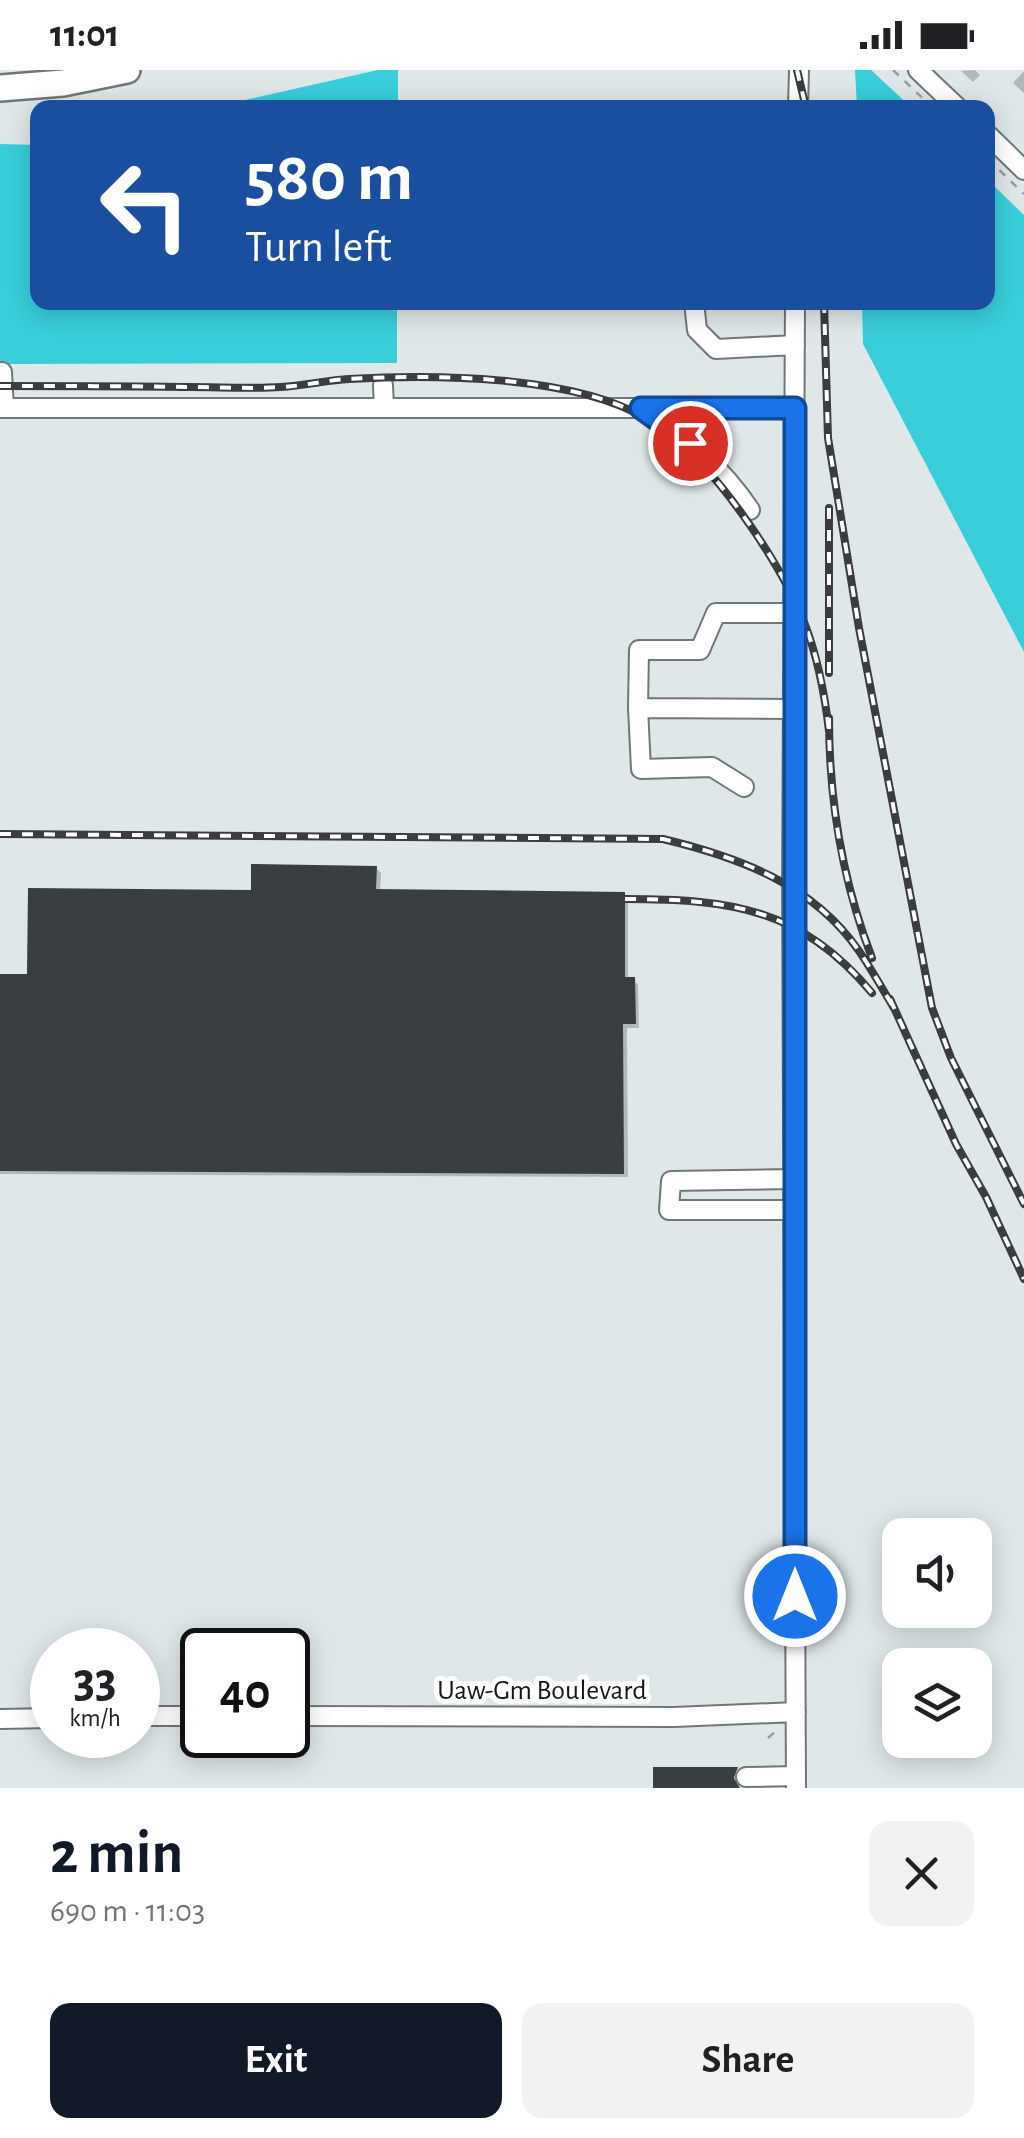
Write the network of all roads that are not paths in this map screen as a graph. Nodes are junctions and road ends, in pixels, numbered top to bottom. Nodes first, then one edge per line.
1 (127, 70) edge
2 (798, 70) edge
3 (918, 70) edge
4 (0, 88) edge
5 (798, 100) edge
6 (950, 100) edge
7 (995, 143) edge
8 (1024, 170) edge
9 (695, 310) edge
10 (795, 310) edge
11 (795, 345) junction
12 (2, 372) dead end
13 (382, 385) dead end
14 (2, 408) edge
15 (384, 408) junction
16 (641, 408) junction
17 (795, 408) junction
18 (750, 510) dead end
19 (794, 613) junction
20 (638, 708) junction
21 (793, 709) junction
22 (744, 786) dead end
23 (794, 1179) junction
24 (794, 1210) junction
25 (796, 1712) junction
26 (310, 1716) edge
27 (30, 1718) edge
28 (0, 1719) edge
29 (746, 1777) dead end
30 (796, 1782) edge

1 - 4 highway
2 - 5 street
3 - 6 street
7 - 8 street
9 - 11 street
10 - 11 street
11 - 17 street
12 - 14 street
13 - 15 street
14 - 15 street
15 - 16 street
16 - 17 street
16 - 18 street
17 - 19 street
19 - 20 street
19 - 21 street
20 - 21 street
20 - 22 street
21 - 23 street
23 - 24 street
23 - 24 street
24 - 25 street
25 - 26 street, Uaw-Gm Boulevard
25 - 30 street
27 - 28 street
29 - 30 street

